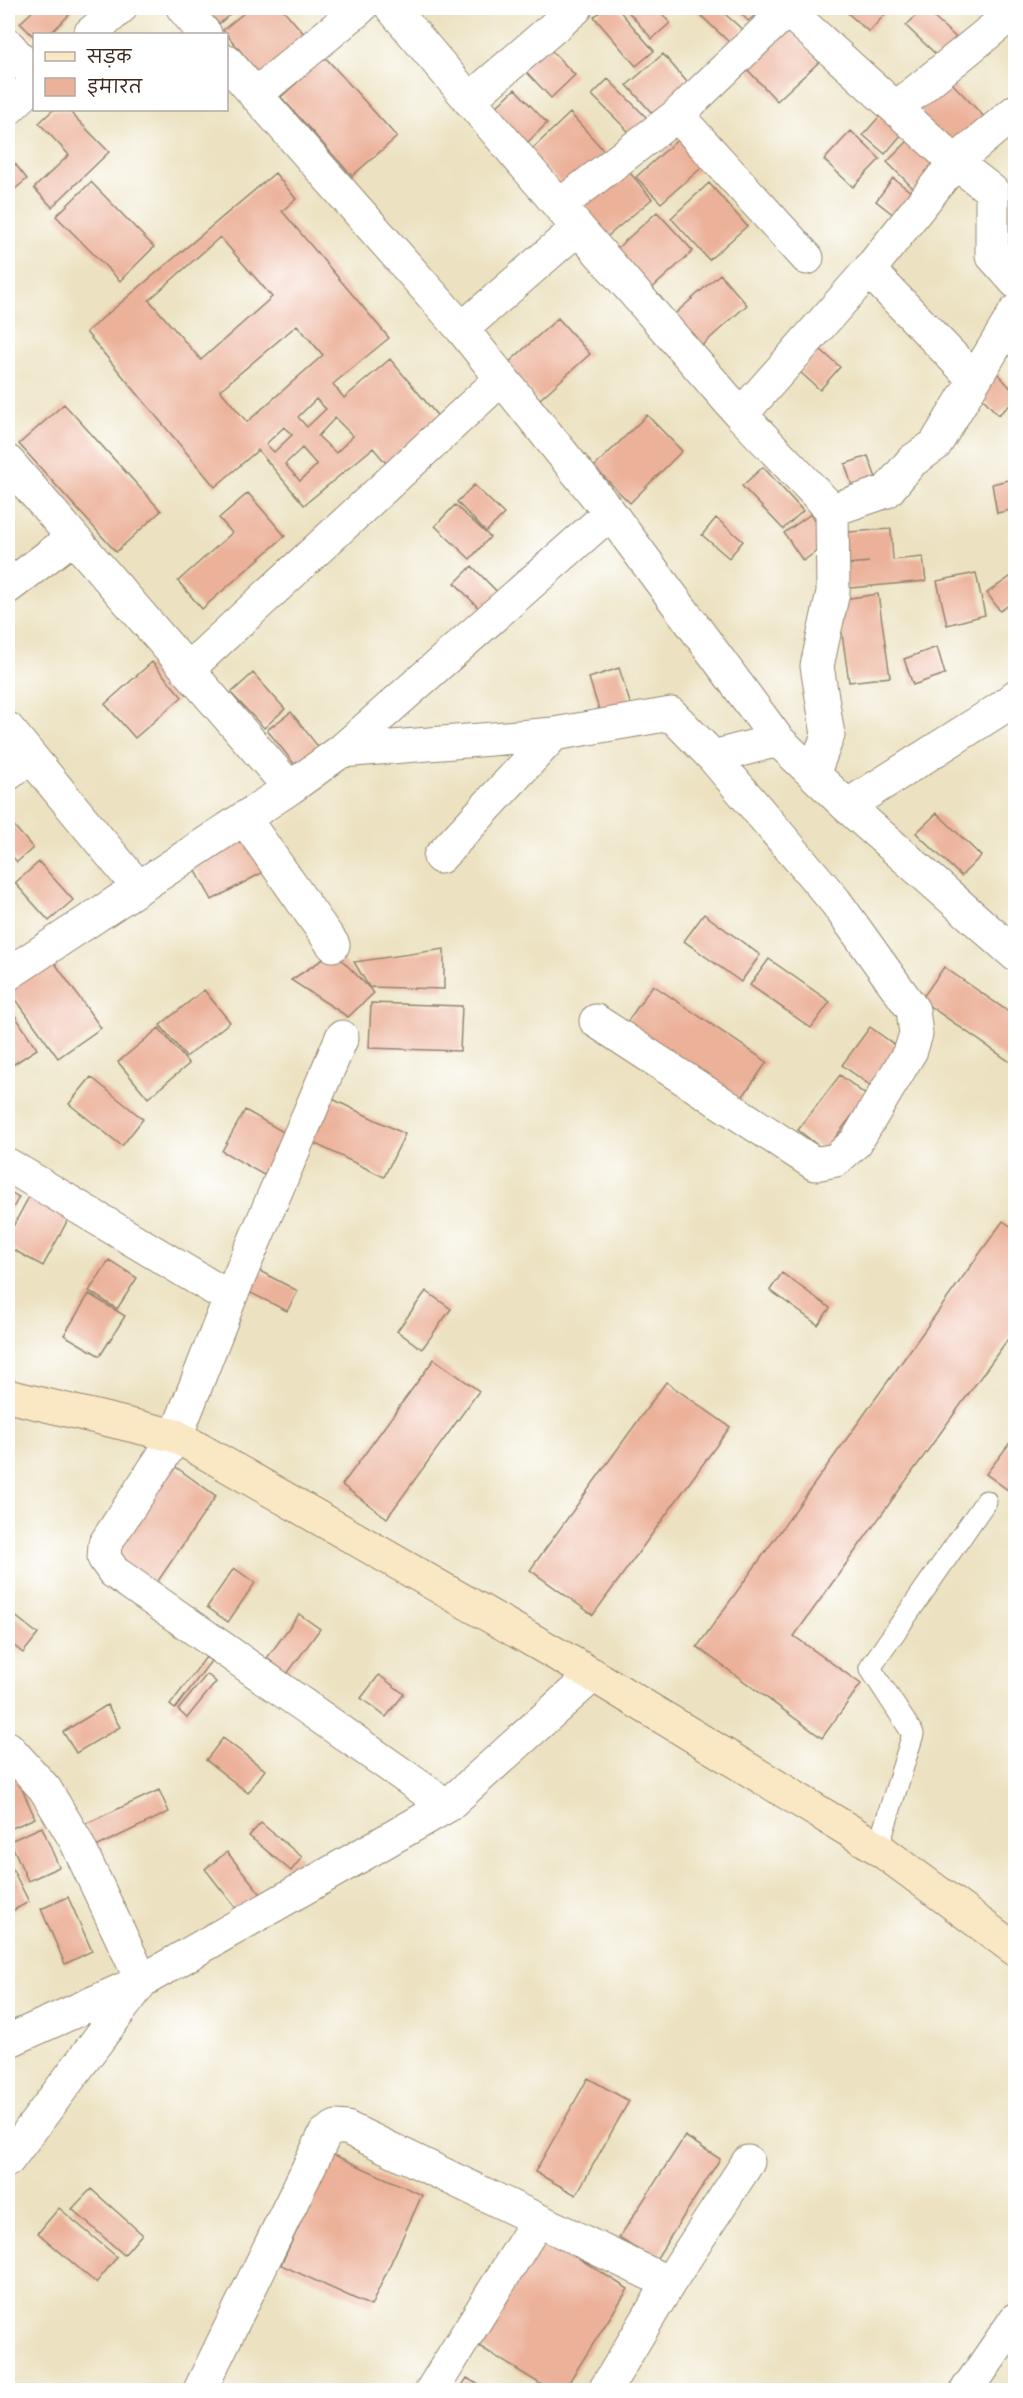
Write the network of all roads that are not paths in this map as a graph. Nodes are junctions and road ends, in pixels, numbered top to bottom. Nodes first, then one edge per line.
1 (120, 8) edge
2 (183, 8) edge
3 (360, 8) edge
4 (392, 8) edge
5 (576, 8) edge
6 (787, 8) edge
7 (1016, 10) edge
8 (91, 33) edge
9 (204, 33) edge
10 (8, 45) edge
11 (228, 63) edge
12 (33, 75) edge
13 (33, 85) edge
14 (255, 95) junction
15 (469, 100) junction
16 (896, 108) junction
17 (8, 109) edge
18 (1016, 111) edge
19 (677, 115) junction
20 (955, 162) junction
21 (569, 216) junction
22 (807, 258) dead end
23 (869, 270) junction
24 (1016, 282) edge
25 (1016, 311) edge
26 (462, 329) junction
27 (501, 379) junction
28 (974, 379) junction
29 (741, 415) junction
30 (8, 462) edge
31 (832, 510) junction
32 (610, 513) junction
33 (72, 538) junction
34 (8, 587) edge
35 (187, 670) junction
36 (1016, 696) edge
37 (8, 729) edge
38 (554, 734) junction
39 (778, 740) junction
40 (341, 751) junction
41 (713, 757) junction
42 (19, 765) edge
43 (814, 772) junction
44 (290, 788) junction
45 (847, 806) junction
46 (244, 818) junction
47 (440, 857) dead end
48 (138, 887) junction
49 (333, 945) dead end
50 (1016, 955) edge
51 (8, 974) edge
52 (596, 1021) dead end
53 (342, 1037) dead end
54 (8, 1164) edge
55 (230, 1298) junction
56 (8, 1396) edge
57 (176, 1436) junction
58 (986, 1501) dead end
59 (593, 1675) junction
60 (8, 1749) edge
61 (447, 1806) junction
62 (878, 1848) junction
63 (1016, 1950) edge
64 (142, 1981) junction
65 (8, 2041) edge
66 (8, 2160) edge
67 (748, 2162) dead end
68 (538, 2220) junction
69 (669, 2283) junction
70 (1016, 2319) edge
71 (200, 2391) edge
72 (432, 2391) edge
73 (605, 2391) edge
74 (967, 2391) edge

1 - 8 street
2 - 9 street
3 - 14 street
4 - 15 street
5 - 15 street
6 - 16 street
6 - 19 street
7 - 16 street
10 - 12 street
11 - 14 street
13 - 17 street
14 - 26 street
15 - 21 street
16 - 20 street
18 - 20 street
19 - 21 street
19 - 22 street
20 - 23 street
20 - 24 street
21 - 26 street
21 - 29 street
23 - 28 street
23 - 29 street
25 - 28 street
26 - 27 street
27 - 32 street
27 - 35 street
28 - 31 street
29 - 31 street
30 - 33 street
31 - 43 street
32 - 39 street
32 - 40 street
33 - 34 street
33 - 35 street
35 - 44 street
36 - 45 street
37 - 42 street
38 - 40 street
38 - 41 street
38 - 47 street
39 - 41 street
39 - 43 street
40 - 44 street
41 - 52 street
42 - 48 street
43 - 45 street
44 - 46 street
45 - 50 street
46 - 48 street
46 - 49 street
48 - 51 street
53 - 55 street
54 - 55 street
55 - 57 street
56 - 57 street
57 - 59 street
57 - 61 street
58 - 62 lane
59 - 61 street
59 - 62 street
60 - 64 street
61 - 64 street
62 - 63 street
64 - 65 street
64 - 66 street
67 - 69 street
68 - 69 street
68 - 71 street
68 - 72 street
69 - 73 street
70 - 74 street

